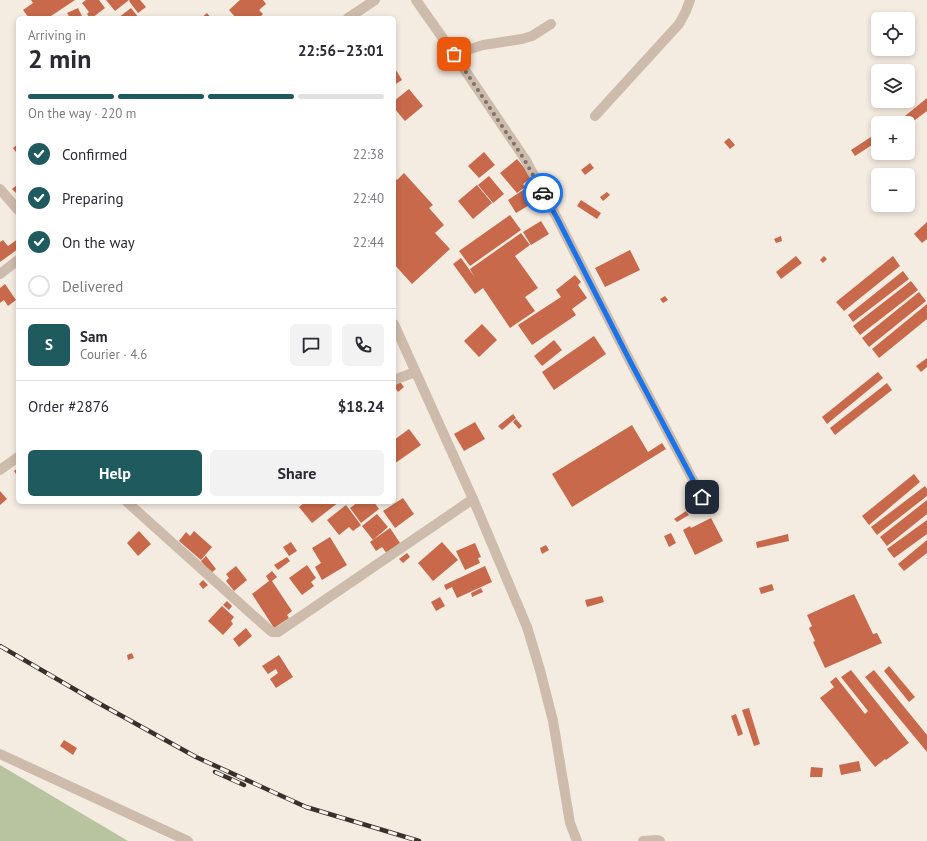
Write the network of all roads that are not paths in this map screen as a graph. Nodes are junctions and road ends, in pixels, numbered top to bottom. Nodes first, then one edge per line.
1 (375, 0) edge
2 (416, 0) edge
3 (690, 0) edge
4 (351, 16) edge
5 (551, 24) dead end
6 (454, 54) junction
7 (595, 116) dead end
8 (0, 189) edge
9 (16, 208) edge
10 (16, 262) edge
11 (0, 274) edge
12 (396, 329) edge
13 (415, 372) junction
14 (396, 379) edge
15 (16, 458) edge
16 (0, 470) edge
17 (702, 497) dead end
18 (473, 499) junction
19 (129, 504) edge
20 (0, 754) edge
21 (188, 841) edge
22 (577, 841) edge
23 (643, 841) edge
24 (660, 841) edge

1 - 4 street
2 - 6 street
3 - 7 street
5 - 6 street
6 - 17 street
8 - 9 street
10 - 11 street
12 - 13 street
13 - 14 street
13 - 18 street
15 - 16 street
18 - 19 street
18 - 22 street
20 - 21 street
23 - 24 street

